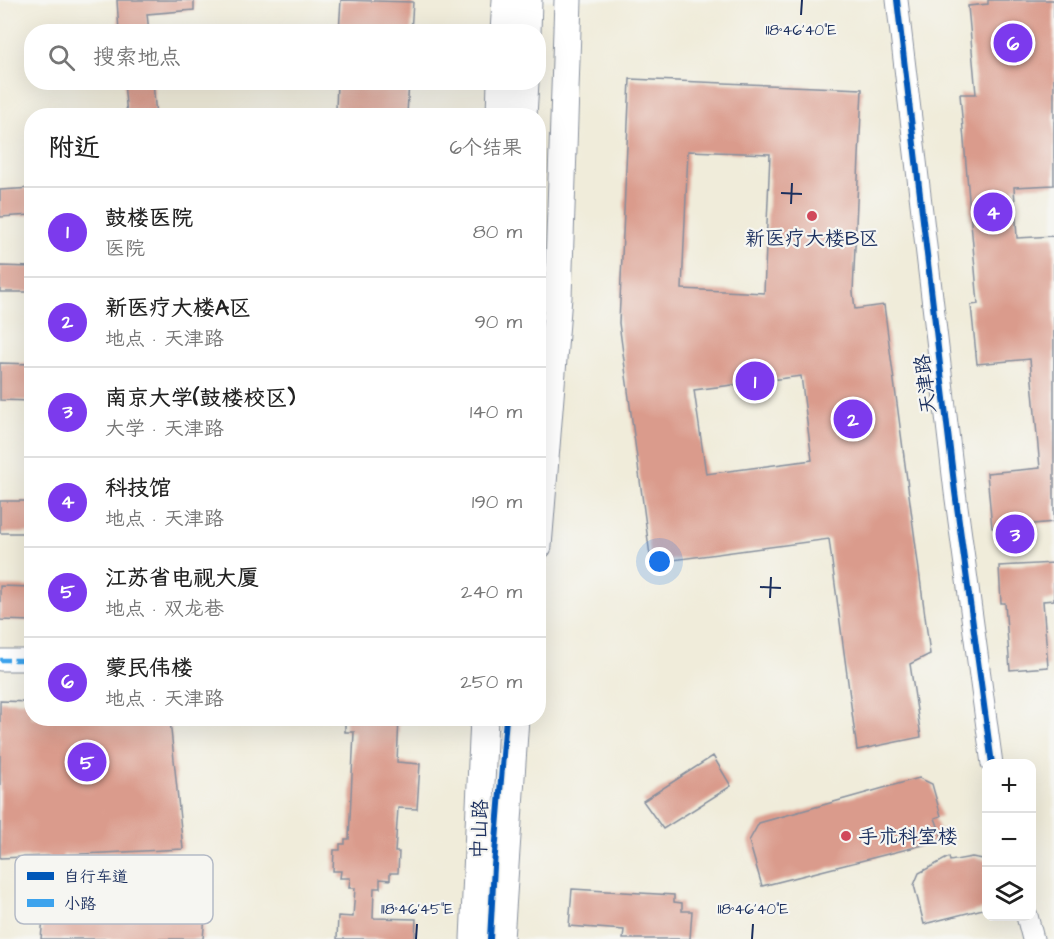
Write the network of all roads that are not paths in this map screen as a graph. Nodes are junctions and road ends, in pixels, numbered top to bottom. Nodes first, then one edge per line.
1 (506, 0) edge
2 (528, 0) edge
3 (554, 0) edge
4 (568, 0) edge
5 (897, 0) edge
6 (516, 24) edge
7 (521, 24) edge
8 (501, 90) edge
9 (525, 90) edge
10 (500, 108) edge
11 (523, 108) edge
12 (546, 204) edge
13 (546, 446) edge
14 (0, 660) edge
15 (24, 660) edge
16 (484, 726) edge
17 (514, 726) edge
18 (991, 759) edge
19 (1028, 921) edge
20 (474, 939) edge
21 (500, 939) edge
22 (1032, 939) edge

1 - 6 main road
2 - 7 main road
3 - 12 main road
4 - 13 main road
5 - 18 street, 天津路
8 - 10 main road
9 - 11 main road
14 - 15 street
16 - 20 main road, 中山路
17 - 21 main road
19 - 22 street

